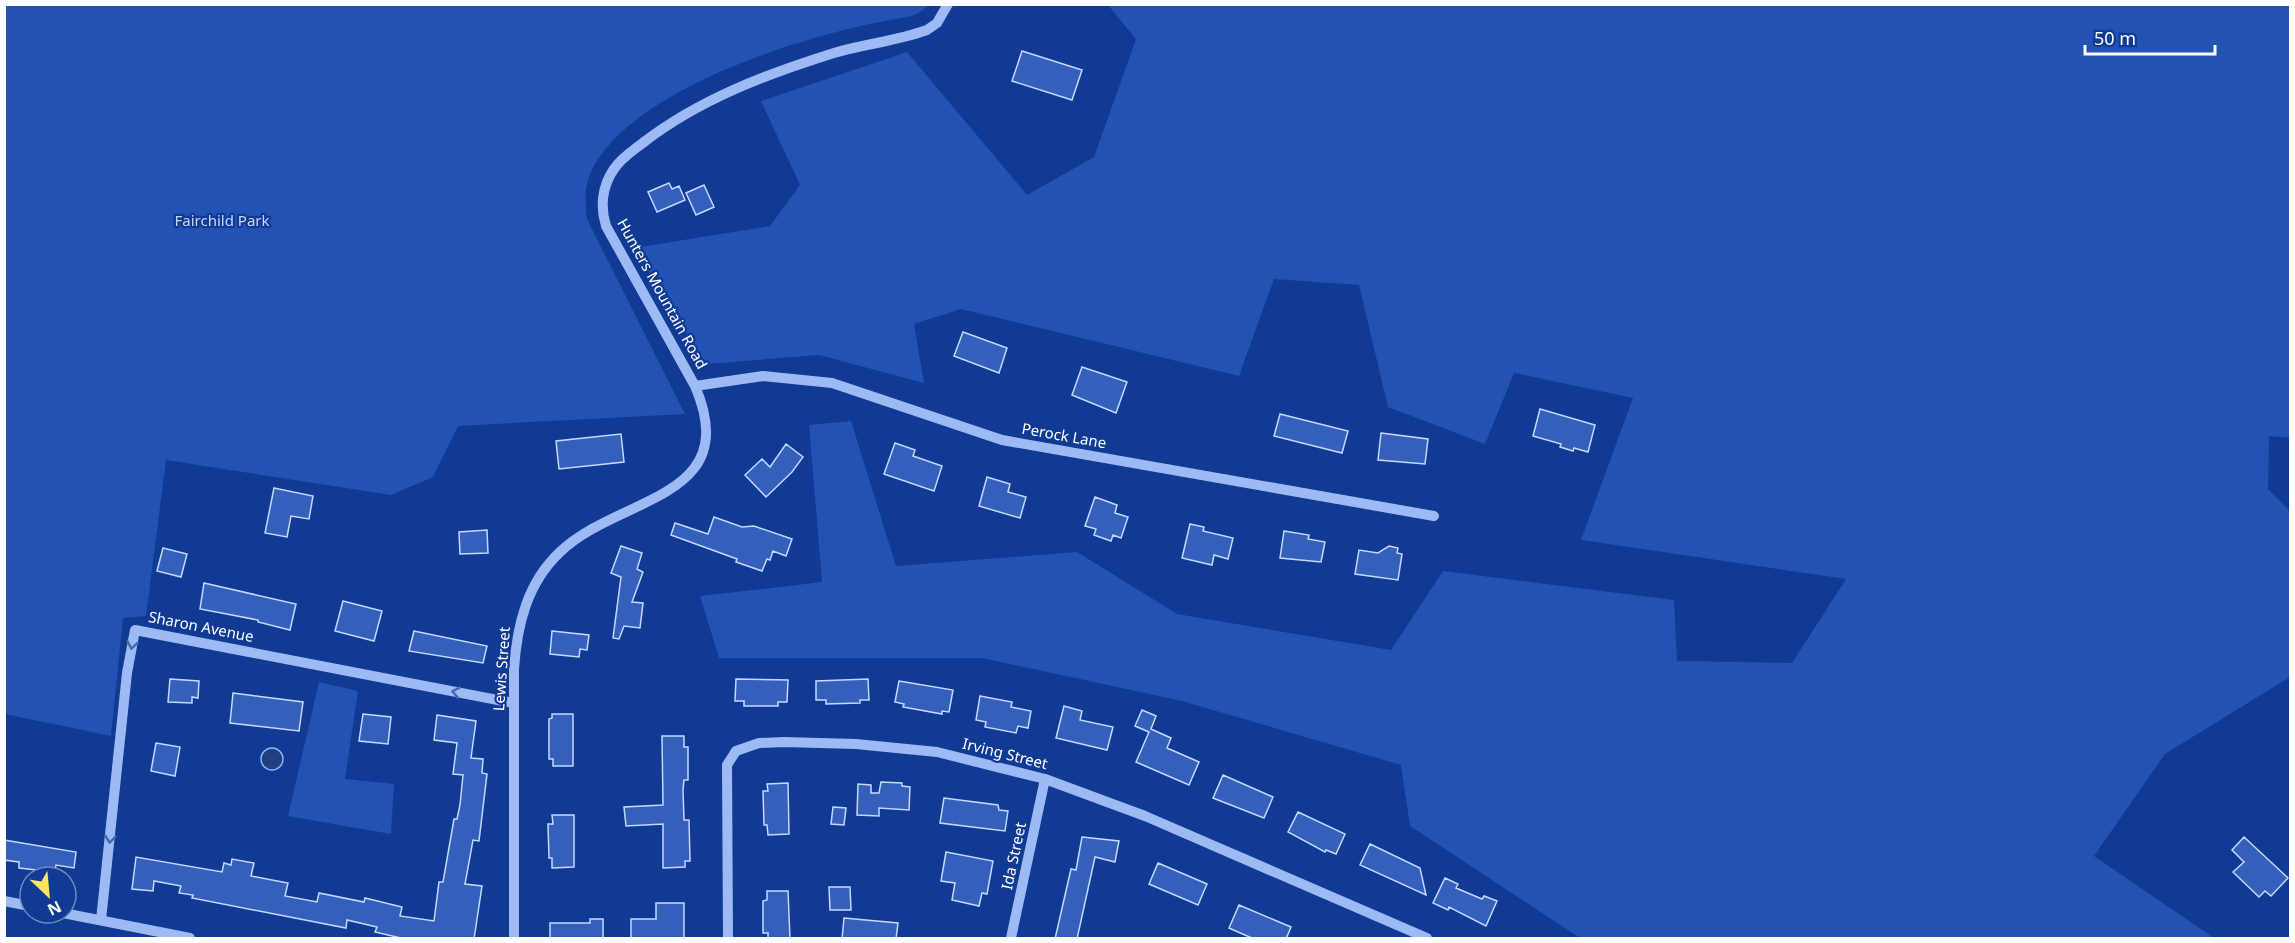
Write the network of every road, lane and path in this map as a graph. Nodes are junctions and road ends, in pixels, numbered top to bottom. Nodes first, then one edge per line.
1 (948, 4) edge
2 (695, 386) junction
3 (1434, 516) dead end
4 (513, 703) junction
5 (1046, 779) junction
6 (78, 916) edge
7 (101, 920) junction
8 (190, 939) edge
9 (514, 939) edge
10 (728, 939) edge
11 (1011, 939) edge
12 (1427, 939) edge

1 - 2 street, Hunters Mountain Road
2 - 3 street, Perock Lane
2 - 4 street, Lewis Street
4 -> 7 street, Sharon Avenue
4 - 9 street, Lewis Street
5 - 10 street, Irving Street
5 - 11 street, Ida Street
5 - 12 street, Irving Street
6 - 7 street
7 - 8 street

